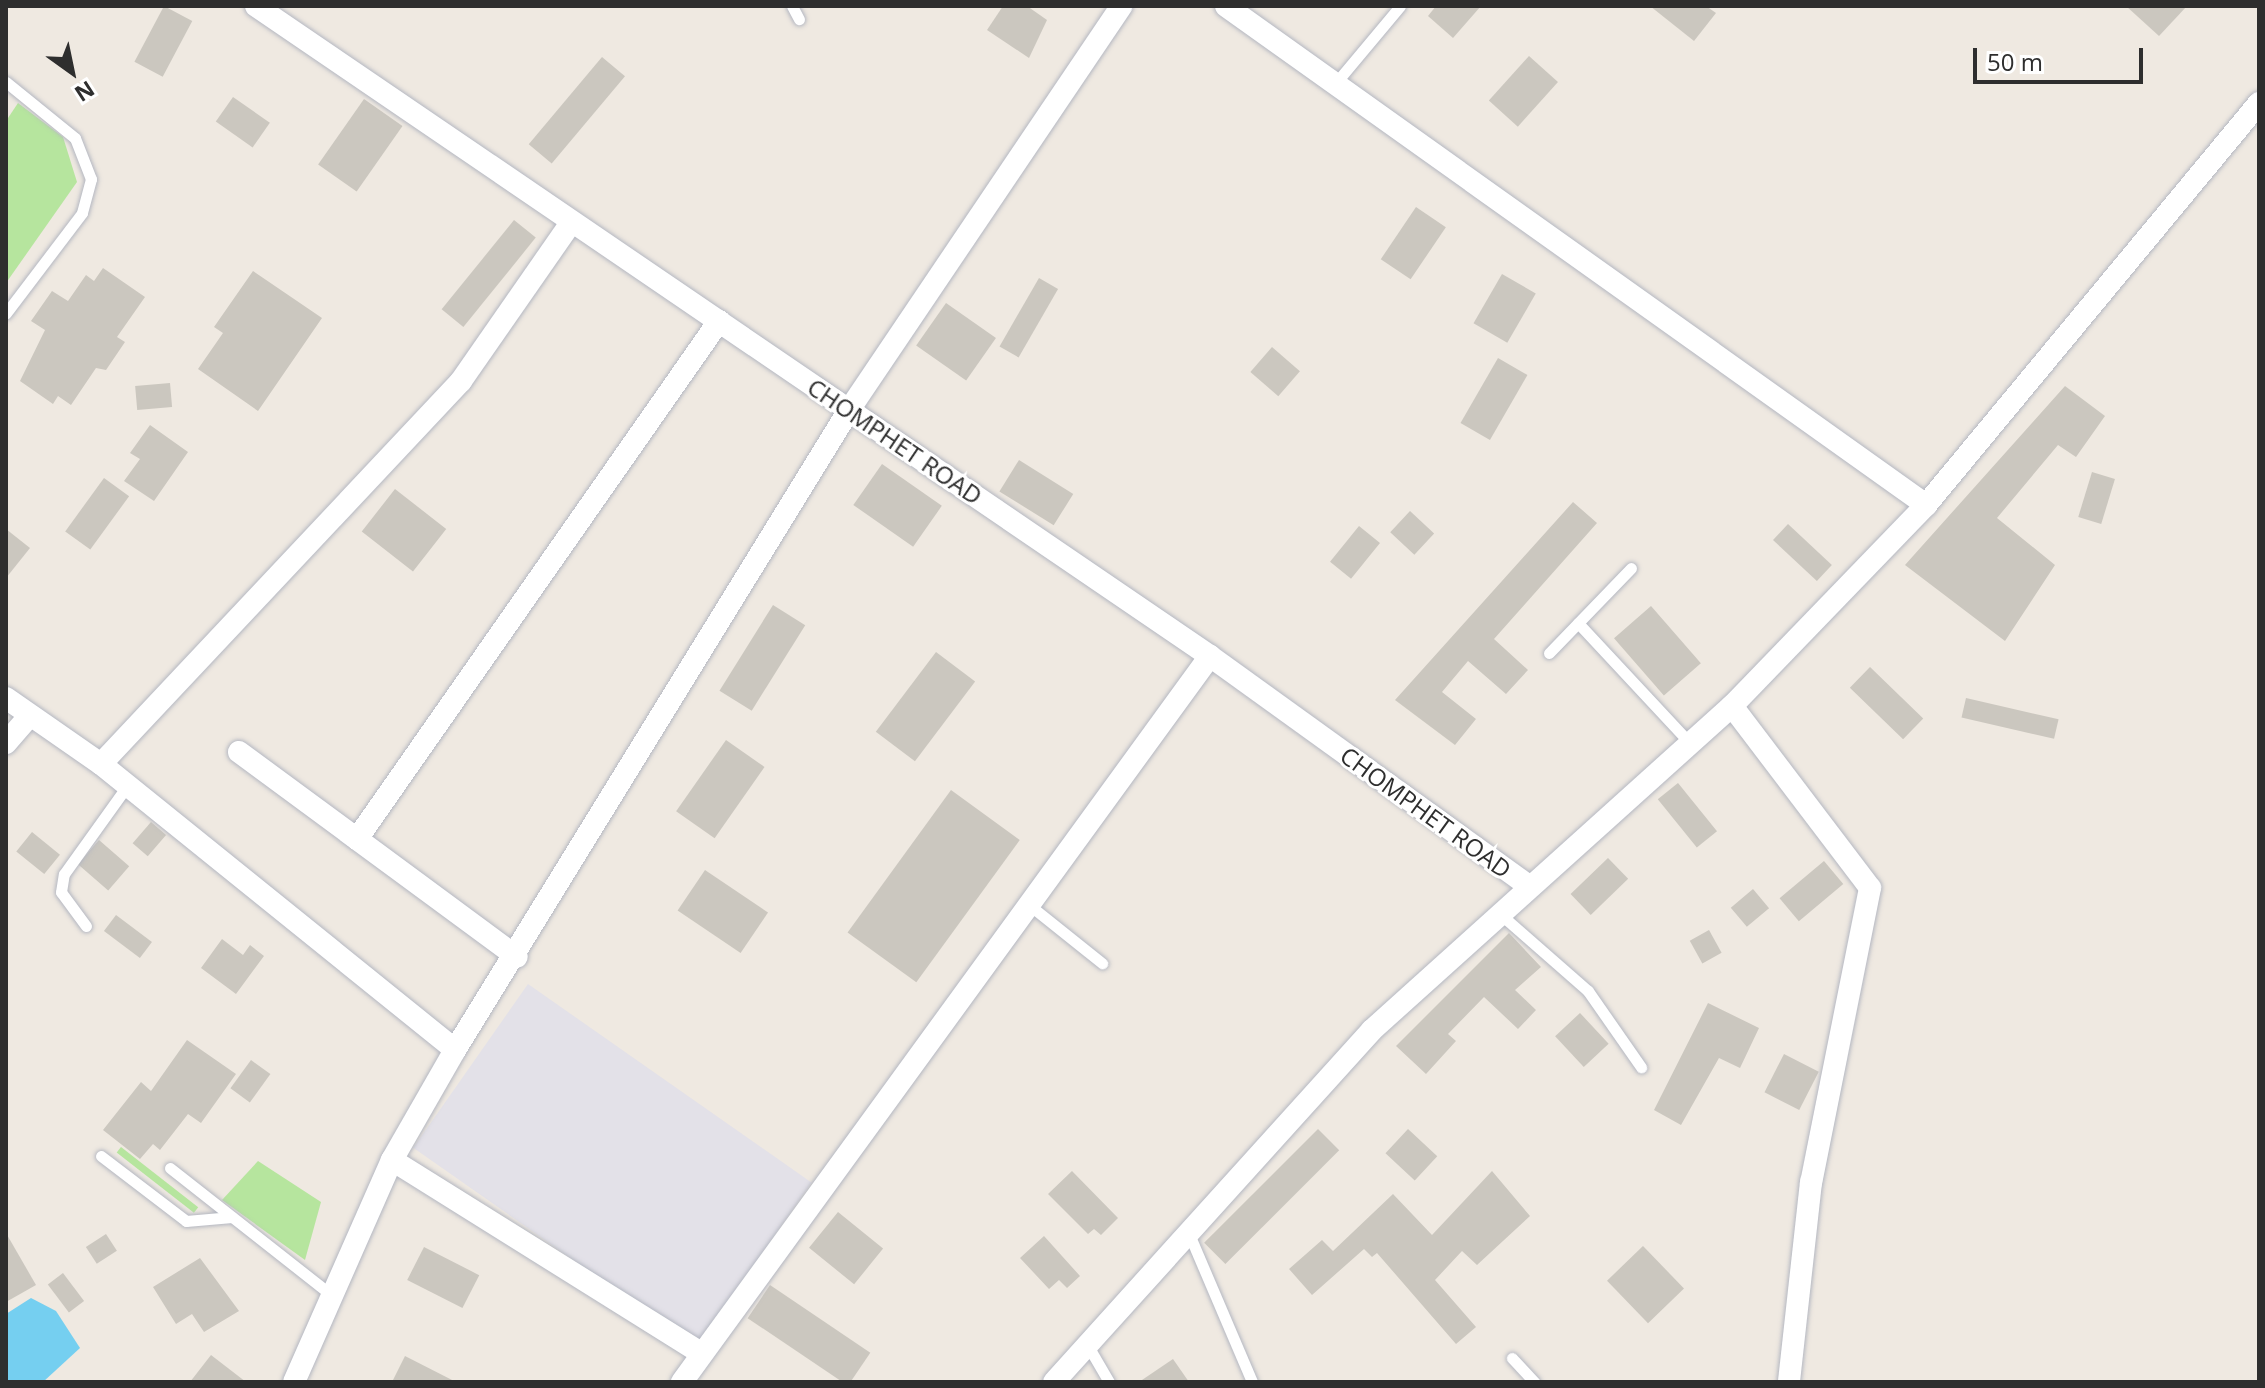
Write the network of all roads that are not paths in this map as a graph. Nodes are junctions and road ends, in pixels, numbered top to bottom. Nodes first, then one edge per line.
1 (256, 6) edge
2 (792, 6) edge
3 (1121, 6) edge
4 (1226, 6) edge
5 (1400, 6) edge
6 (799, 19) dead end
7 (1334, 85) junction
8 (8, 88) edge
9 (2259, 103) edge
10 (571, 223) junction
11 (6, 313) edge
12 (719, 321) junction
13 (849, 410) junction
14 (1926, 505) junction
15 (1631, 568) dead end
16 (1578, 623) junction
17 (1549, 653) dead end
18 (1210, 656) junction
19 (6, 698) edge
20 (1732, 706) junction
21 (29, 717) junction
22 (6, 743) edge
23 (1690, 743) junction
24 (239, 752) dead end
25 (101, 764) junction
26 (127, 786) junction
27 (357, 839) junction
28 (1527, 885) junction
29 (1028, 904) junction
30 (1498, 912) junction
31 (86, 926) dead end
32 (517, 957) junction
33 (1102, 963) dead end
34 (455, 1050) junction
35 (1641, 1067) dead end
36 (101, 1156) dead end
37 (392, 1160) junction
38 (170, 1168) dead end
39 (232, 1217) junction
40 (1189, 1234) junction
41 (329, 1293) junction
42 (1088, 1346) junction
43 (701, 1353) junction
44 (1512, 1358) dead end
45 (294, 1382) edge
46 (682, 1382) edge
47 (1054, 1382) edge
48 (1109, 1382) edge
49 (1252, 1382) edge
50 (1534, 1382) edge
51 (1789, 1382) edge

1 - 10 street, CHOMPHET ROAD
2 - 6 lane
3 - 13 street
4 - 7 street
5 - 7 lane
7 - 14 street
8 - 11 lane
9 - 14 street
10 - 12 street, CHOMPHET ROAD
10 - 25 street
12 - 13 street, CHOMPHET ROAD
12 - 27 street
13 - 18 street, CHOMPHET ROAD
13 - 32 street
14 - 20 street
15 - 16 lane
16 - 17 lane
16 - 23 lane
18 - 28 street, CHOMPHET ROAD
18 - 29 street
19 - 21 street
20 - 23 street
20 - 51 street
21 - 22 street
21 - 25 street
23 - 28 street
24 - 27 street
25 - 26 street
26 - 31 lane
26 - 34 street
27 - 32 street
28 - 30 street
29 - 33 lane
29 - 43 street
30 - 35 lane
30 - 40 street
32 - 34 street
34 - 37 street
36 - 39 lane
37 - 41 street
37 - 43 street
38 - 39 lane
39 - 41 lane
40 - 42 street
40 - 49 lane
41 - 45 street
42 - 47 street
42 - 48 lane
43 - 46 street
44 - 50 lane

